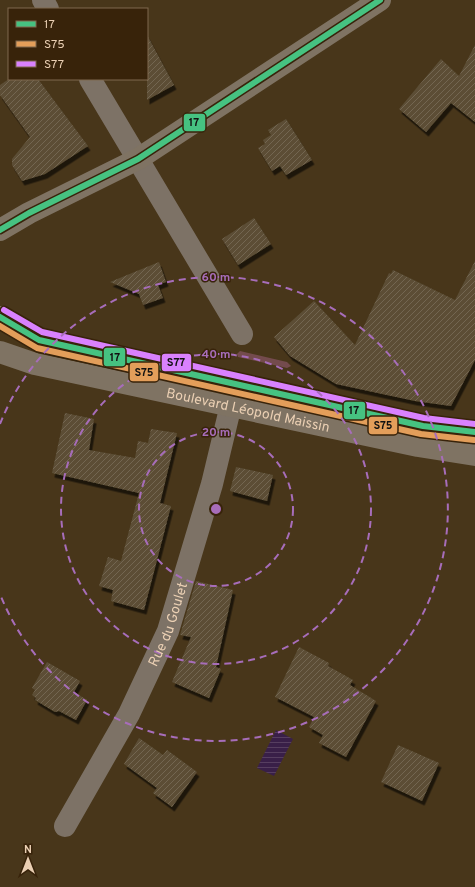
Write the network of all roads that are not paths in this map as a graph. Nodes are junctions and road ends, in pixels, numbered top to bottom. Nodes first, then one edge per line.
1 (380, 0) edge
2 (91, 80) edge
3 (138, 159) junction
4 (0, 230) edge
5 (0, 317) edge
6 (242, 334) dead end
7 (0, 352) edge
8 (236, 384) junction
9 (230, 405) junction
10 (474, 430) edge
11 (470, 454) edge
12 (65, 826) dead end

1 - 3 street
2 - 3 street
3 - 4 street
3 - 6 street
5 - 8 street, Boulevard Léopold Maissin
7 - 9 street, Boulevard Léopold Maissin
8 - 9 street, Rue du Goulet
8 - 10 street, Boulevard Léopold Maissin
9 - 11 street, Boulevard Léopold Maissin
9 - 12 street, Rue du Goulet
10 - 11 street

